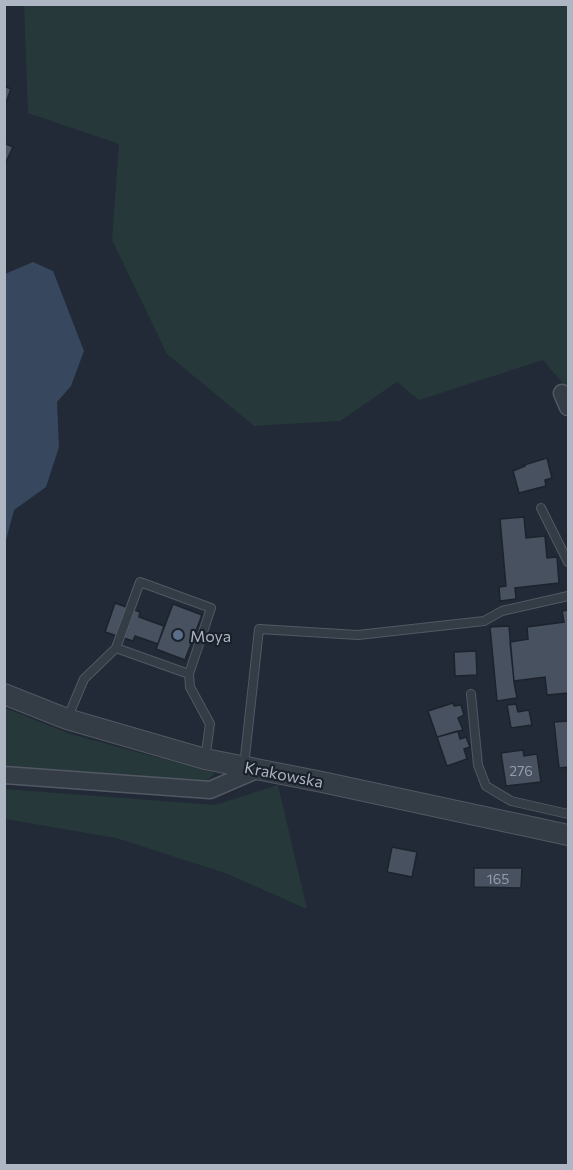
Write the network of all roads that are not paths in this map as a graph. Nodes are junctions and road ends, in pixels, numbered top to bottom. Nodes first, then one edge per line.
1 (541, 508) dead end
2 (568, 562) edge
3 (568, 596) edge
4 (116, 648) junction
5 (189, 674) junction
6 (4, 694) edge
7 (471, 694) dead end
8 (67, 718) junction
9 (205, 759) junction
10 (252, 768) junction
11 (4, 775) edge
12 (568, 814) edge
13 (568, 835) edge

1 - 2 lane
3 - 10 lane
4 - 5 lane
4 - 5 lane
4 - 8 lane
5 - 9 lane
6 - 8 street, Krakowska
7 - 12 lane
8 - 9 street, Krakowska
9 - 10 street, Krakowska
10 - 11 street
10 - 13 street, Krakowska

